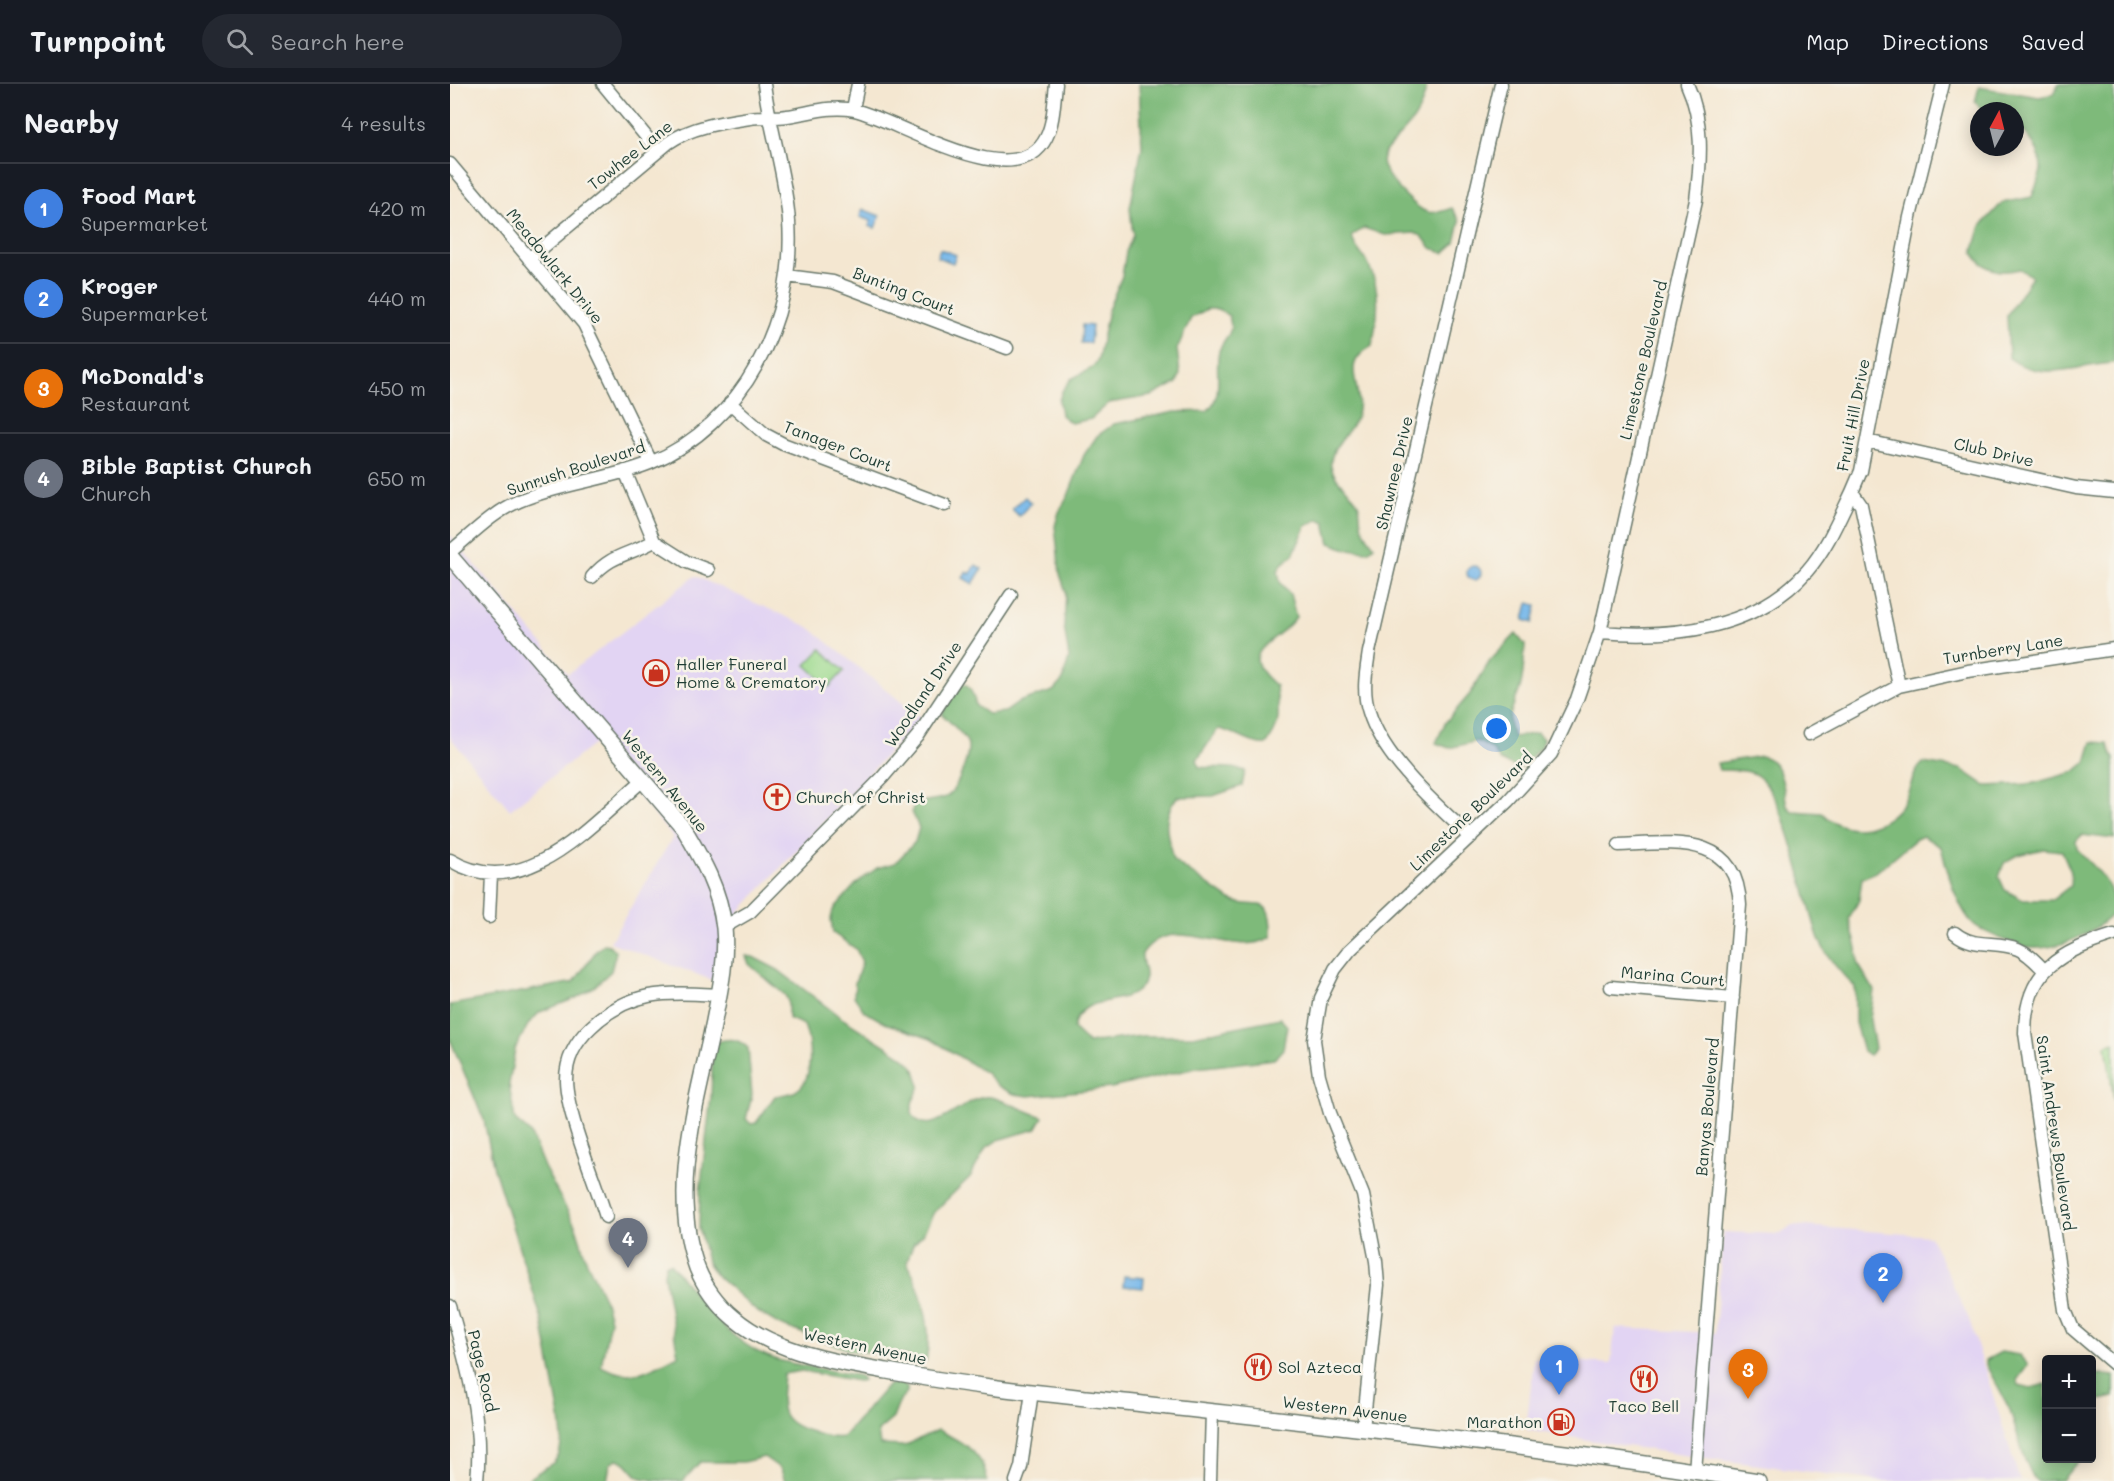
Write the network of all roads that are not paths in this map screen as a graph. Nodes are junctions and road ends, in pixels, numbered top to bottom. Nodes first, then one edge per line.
1 (603, 84) edge
2 (764, 84) edge
3 (858, 84) edge
4 (1056, 84) edge
5 (1501, 84) edge
6 (1687, 84) edge
7 (1943, 84) edge
8 (853, 109) junction
9 (769, 118) junction
10 (658, 151) junction
11 (450, 164) edge
12 (529, 259) junction
13 (787, 276) junction
14 (1007, 348) dead end
15 (730, 403) junction
16 (1867, 441) junction
17 (651, 462) junction
18 (624, 471) junction
19 (1852, 492) junction
20 (2114, 492) edge
21 (945, 505) dead end
22 (654, 541) junction
23 (450, 554) edge
24 (708, 570) dead end
25 (592, 577) dead end
26 (1011, 595) dead end
27 (1600, 632) junction
28 (2114, 649) edge
29 (1899, 686) junction
30 (1809, 734) dead end
31 (642, 781) junction
32 (1471, 837) junction
33 (1618, 845) dead end
34 (450, 860) edge
35 (491, 873) junction
36 (489, 916) dead end
37 (724, 927) junction
38 (1955, 933) dead end
39 (2114, 934) edge
40 (2044, 970) junction
41 (1611, 987) dead end
42 (719, 995) junction
43 (1733, 998) junction
44 (606, 1216) dead end
45 (450, 1306) edge
46 (2114, 1364) edge
47 (1032, 1392) junction
48 (1212, 1411) junction
49 (1363, 1429) junction
50 (1695, 1471) junction
51 (477, 1481) edge
52 (1016, 1481) edge
53 (1210, 1481) edge
54 (1758, 1481) edge

1 - 10 street
2 - 9 street, Sunrush Boulevard
3 - 8 street
4 - 8 street
5 - 32 street, Shawnee Drive
6 - 27 street, Limestone Boulevard
7 - 16 street, Fruit Hill Drive
8 - 9 street, Towhee Lane
9 - 10 street, Towhee Lane
9 - 13 street, Sunrush Boulevard
10 - 12 street, Towhee Lane
11 - 12 street, Meadowlark Drive
12 - 17 street, Meadowlark Drive
13 - 14 street, Bunting Court
13 - 15 street, Sunrush Boulevard
15 - 17 street, Sunrush Boulevard
15 - 21 street, Tanager Court
16 - 19 street, Fruit Hill Drive
16 - 20 street, Club Drive
17 - 18 street, Sunrush Boulevard
18 - 22 street
18 - 23 street, Sunrush Boulevard
19 - 27 street
19 - 29 street, Fruit Hill Drive
22 - 24 street
22 - 25 street
23 - 31 main road, Western Avenue
26 - 37 street, Woodland Drive
27 - 32 street, Limestone Boulevard
28 - 29 street, Turnberry Lane
29 - 30 street
31 - 35 street
31 - 37 main road, Western Avenue
32 - 49 street, Limestone Boulevard
33 - 43 street, Banyas Boulevard
34 - 35 street
35 - 36 street
37 - 42 main road, Western Avenue
38 - 40 street
39 - 40 street, Saint Andrews Boulevard
40 - 46 street, Saint Andrews Boulevard
41 - 43 street, Marina Court
42 - 44 street
42 - 47 main road, Western Avenue
43 - 50 street, Banyas Boulevard
45 - 51 street, Page Road
47 - 48 main road, Western Avenue
47 - 52 street
48 - 49 main road, Western Avenue
48 - 53 street
49 - 50 main road, Western Avenue
50 - 54 main road, Western Avenue

